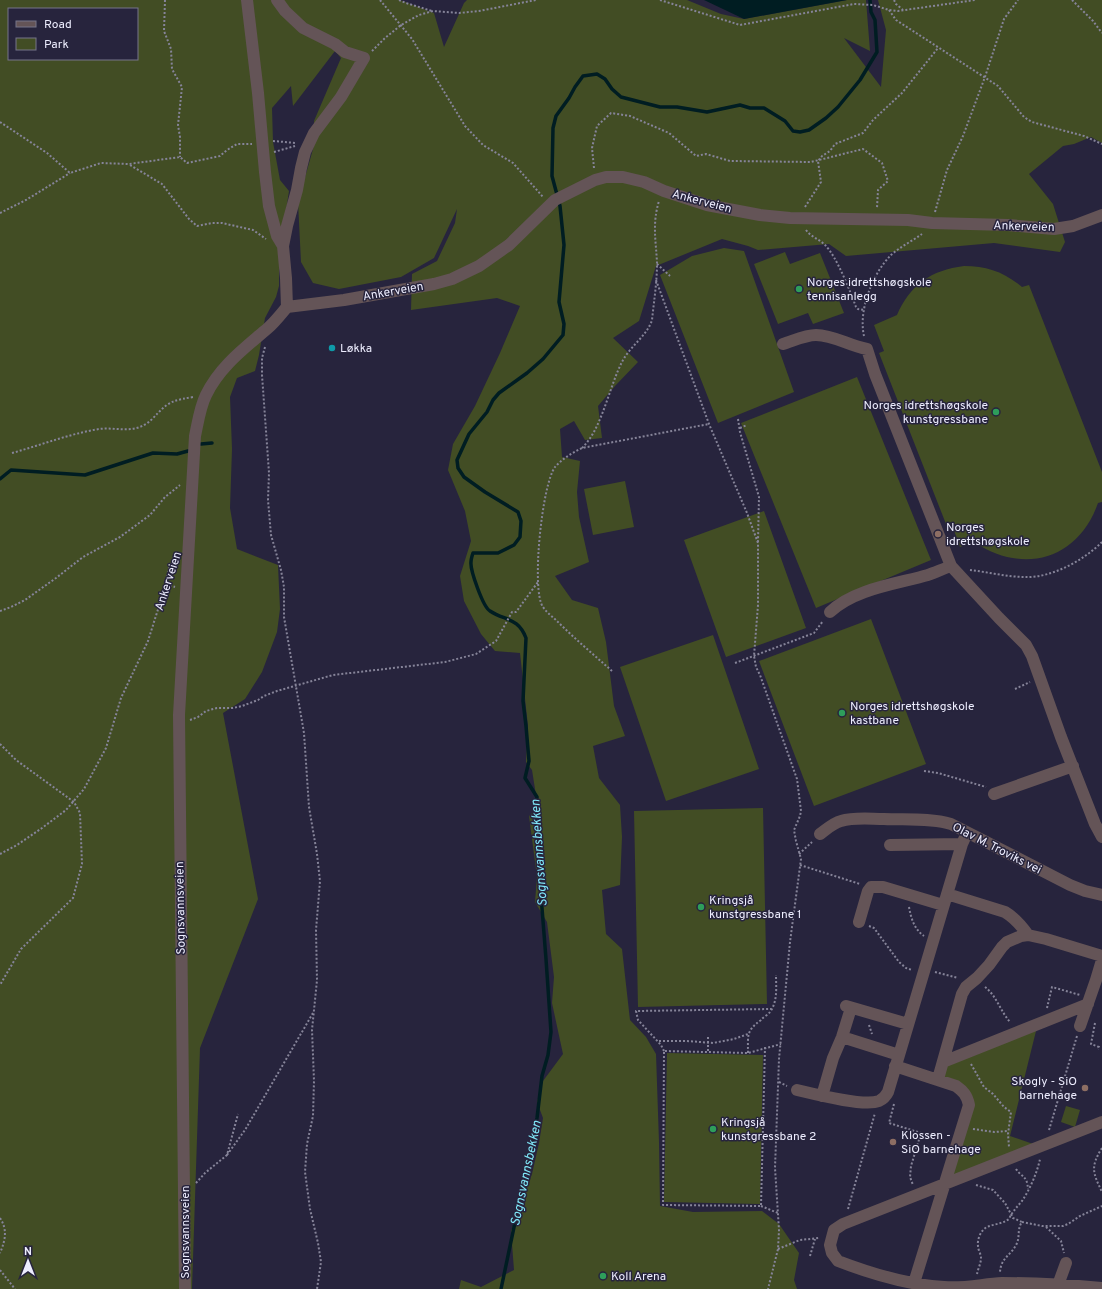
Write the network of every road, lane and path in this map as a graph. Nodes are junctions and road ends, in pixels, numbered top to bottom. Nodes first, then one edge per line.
1 (165, 0) edge
2 (246, 0) edge
3 (277, 0) edge
4 (380, 0) edge
5 (399, 0) edge
6 (536, 0) edge
7 (660, 0) edge
8 (894, 0) edge
9 (975, 0) edge
10 (1018, 0) edge
11 (1072, 0) edge
12 (890, 10) junction
13 (903, 10) junction
14 (433, 11) junction
15 (401, 25) junction
16 (1102, 33) edge
17 (938, 48) junction
18 (364, 58) junction
19 (985, 77) junction
20 (0, 122) edge
21 (1102, 144) edge
22 (308, 145) junction
23 (263, 150) junction
24 (180, 157) junction
25 (818, 161) junction
26 (129, 164) junction
27 (70, 172) junction
28 (595, 180) junction
29 (664, 191) junction
30 (555, 200) junction
31 (0, 213) edge
32 (1102, 215) edge
33 (802, 218) junction
34 (876, 220) junction
35 (932, 223) junction
36 (283, 246) junction
37 (657, 264) junction
38 (670, 276) dead end
39 (656, 280) junction
40 (287, 307) junction
41 (864, 310) junction
42 (863, 332) dead end
43 (783, 344) dead end
44 (265, 346) dead end
45 (206, 395) junction
46 (738, 419) dead end
47 (709, 424) junction
48 (747, 425) dead end
49 (740, 428) junction
50 (582, 448) junction
51 (12, 453) dead end
52 (193, 474) junction
53 (1102, 542) edge
54 (758, 543) junction
55 (177, 550) dead end
56 (952, 568) junction
57 (538, 582) junction
58 (0, 610) edge
59 (830, 612) joint
60 (754, 656) junction
61 (735, 663) dead end
62 (612, 671) dead end
63 (295, 687) junction
64 (179, 723) junction
65 (0, 744) edge
66 (1073, 766) junction
67 (924, 771) dead end
68 (997, 793) joint
69 (74, 802) junction
70 (967, 833) junction
71 (820, 834) joint
72 (1102, 837) edge
73 (962, 844) junction
74 (890, 845) dead end
75 (0, 854) edge
76 (800, 854) junction
77 (800, 865) junction
78 (871, 887) junction
79 (908, 894) junction
80 (1102, 895) edge
81 (945, 900) junction
82 (859, 922) joint
83 (1028, 935) junction
84 (933, 942) junction
85 (1102, 956) edge
86 (1102, 960) edge
87 (923, 974) junction
88 (776, 975) dead end
89 (0, 985) edge
90 (1098, 987) edge
91 (1089, 1001) junction
92 (771, 1009) junction
93 (314, 1011) junction
94 (865, 1012) junction
95 (1043, 1022) junction
96 (908, 1024) junction
97 (1080, 1026) joint
98 (748, 1034) junction
99 (708, 1037) dead end
100 (842, 1038) junction
101 (657, 1041) junction
102 (708, 1043) junction
103 (781, 1044) junction
104 (765, 1047) junction
105 (877, 1048) junction
106 (664, 1051) junction
107 (708, 1052) junction
108 (748, 1053) junction
109 (965, 1053) junction
110 (897, 1060) junction
111 (943, 1062) junction
112 (938, 1079) junction
113 (890, 1086) junction
114 (797, 1090) dead end
115 (822, 1096) junction
116 (878, 1101) junction
117 (238, 1114) dead end
118 (1102, 1122) edge
119 (962, 1128) junction
120 (1008, 1131) junction
121 (1045, 1144) junction
122 (1102, 1148) edge
123 (227, 1155) junction
124 (1012, 1157) junction
125 (956, 1179) junction
126 (944, 1184) junction
127 (1028, 1190) junction
128 (1102, 1192) edge
129 (917, 1195) junction
130 (185, 1197) junction
131 (761, 1206) junction
132 (1102, 1206) edge
133 (778, 1213) junction
134 (1011, 1215) junction
135 (0, 1218) edge
136 (1022, 1222) junction
137 (843, 1224) junction
138 (1045, 1226) junction
139 (832, 1236) junction
140 (815, 1239) junction
141 (1062, 1241) dead end
142 (778, 1248) junction
143 (0, 1253) edge
144 (810, 1256) dead end
145 (1066, 1263) dead end
146 (0, 1270) edge
147 (914, 1283) junction
148 (1001, 1283) junction
149 (978, 1285) junction
150 (1058, 1285) junction
151 (1102, 1288) edge
152 (16, 1289) edge
153 (185, 1289) edge
154 (316, 1289) edge
155 (768, 1289) edge

1 - 24 path
2 - 23 street
3 - 18 street
4 - 15 path
5 - 14 path
6 - 14 path
7 - 12 path
8 - 13 path
9 - 13 path
10 - 19 path
11 - 16 path
12 - 13 path
12 - 17 path
14 - 15 path
15 - 18 path
15 - 30 path
17 - 19 path
17 - 25 path
18 - 22 street
19 - 21 path
19 - 35 path
20 - 27 path
22 - 23 path
22 - 23 path
22 - 36 street
23 - 24 path
23 - 36 street
24 - 26 path
25 - 28 path
25 - 33 path
25 - 34 path
26 - 27 path
26 - 36 path
27 - 31 path
28 - 29 street, Ankerveien
28 - 30 street, Ankerveien
29 - 33 street, Ankerveien
29 - 37 path
30 - 40 street, Ankerveien
32 - 35 street, Ankerveien
33 - 34 street, Ankerveien
33 - 41 path
34 - 35 street, Ankerveien
35 - 41 path
36 - 40 street
37 - 38 path
37 - 39 path
39 - 47 path
39 - 50 path
40 - 45 street
41 - 42 path
43 - 56 street
44 - 63 path
45 - 51 path
45 - 52 street
46 - 49 path
47 - 50 path
47 - 54 path
48 - 49 path
49 - 54 path
50 - 57 path
52 - 58 path
52 - 64 street, Sognsvannsveien
53 - 56 path
54 - 60 path
55 - 69 path, Ankerveien
56 - 59 street
56 - 66 street
57 - 62 path
57 - 63 path
59 - 60 path
60 - 61 path
60 - 76 path
63 - 64 path
63 - 93 path
64 - 130 street, Sognsvannsveien
65 - 69 path
66 - 68 street
66 - 72 street
67 - 68 path
69 - 75 path, Ankerveien
69 - 89 path
70 - 71 street, Olav M. Troviks vei
70 - 73 street
70 - 80 street, Olav M. Troviks vei
71 - 76 path
73 - 74 street
73 - 81 street
76 - 77 path
77 - 78 path
77 - 103 path
78 - 79 street
78 - 82 street
79 - 81 street
79 - 84 path
81 - 83 street
81 - 84 street
82 - 87 path
83 - 85 street
83 - 111 street
84 - 87 street
86 - 90 street
87 - 96 street
88 - 92 path
90 - 91 street
91 - 95 street
91 - 95 path
91 - 97 street
92 - 98 path
92 - 101 path
93 - 123 path
93 - 154 path
94 - 96 street
94 - 100 street
94 - 105 path
95 - 109 street
96 - 110 street
97 - 121 path
98 - 102 path
98 - 108 path
99 - 102 path
100 - 105 street
100 - 115 street
101 - 102 path
101 - 106 path
102 - 107 path
103 - 104 path
103 - 133 path
104 - 108 path
104 - 131 path
105 - 110 street
106 - 107 path
106 - 131 path
107 - 108 path
109 - 111 street
109 - 120 path
110 - 112 street
110 - 113 street
111 - 112 street
112 - 119 street
113 - 116 street
113 - 129 path
114 - 115 street
115 - 116 street
116 - 137 path
117 - 123 path
118 - 121 street
119 - 120 path
119 - 126 street
120 - 124 path
121 - 124 street
121 - 127 path
122 - 128 path
123 - 130 path
124 - 125 street
124 - 127 path
125 - 126 street
125 - 134 path
126 - 129 street
126 - 147 street
127 - 134 path
129 - 137 street
130 - 153 street, Sognsvannsveien
131 - 133 path
132 - 138 path
133 - 142 path
134 - 136 path
134 - 149 path
135 - 143 path
136 - 138 path
136 - 148 path
137 - 139 street
138 - 141 path
139 - 140 path
139 - 147 street
140 - 142 path
140 - 144 path
142 - 155 path
145 - 150 street
146 - 152 path
147 - 149 street
148 - 149 street
148 - 150 street
150 - 151 street

